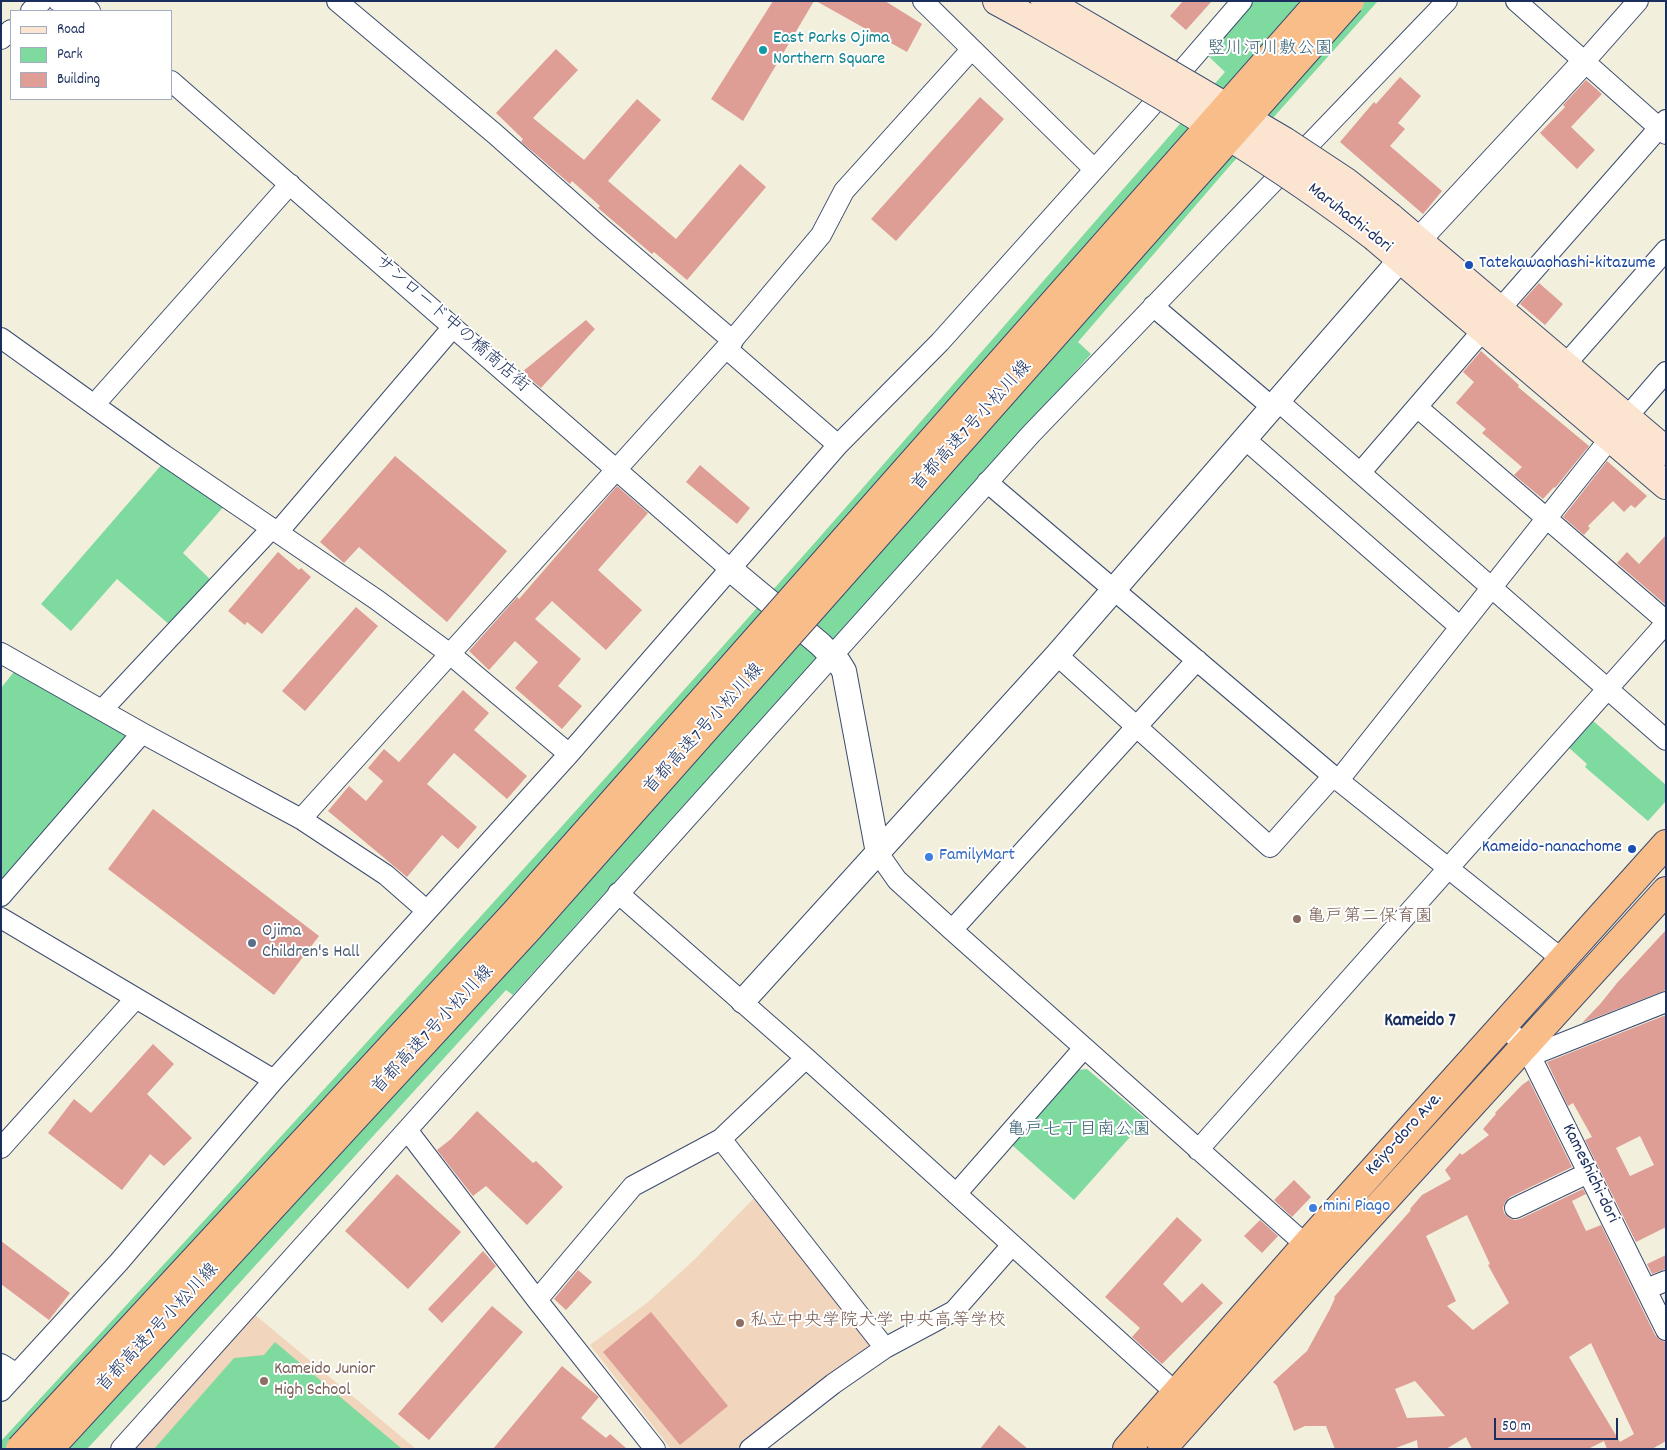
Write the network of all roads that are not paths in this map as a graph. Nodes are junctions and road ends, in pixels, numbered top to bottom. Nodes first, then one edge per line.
1 (42, 1) edge
2 (58, 1) edge
3 (337, 1) edge
4 (923, 1) edge
5 (997, 1) edge
6 (1242, 1) edge
7 (1320, 1) edge
8 (1350, 1) edge
9 (1447, 1) edge
10 (1516, 1) edge
11 (1638, 1) edge
12 (32, 10) edge
13 (87, 10) edge
14 (1038, 11) edge
15 (971, 50) junction
16 (1584, 62) junction
17 (172, 82) edge
18 (1663, 127) edge
19 (1094, 169) junction
20 (290, 184) junction
21 (1410, 250) junction
22 (1666, 250) edge
23 (1153, 306) junction
24 (1492, 319) junction
25 (453, 327) junction
26 (1, 338) edge
27 (730, 344) junction
28 (1566, 365) junction
29 (1666, 372) edge
30 (98, 401) junction
31 (1276, 405) junction
32 (1417, 407) junction
33 (1618, 428) junction
34 (1246, 440) junction
35 (838, 445) junction
36 (1666, 451) edge
37 (616, 471) junction
38 (1360, 473) junction
39 (987, 482) junction
40 (1666, 485) edge
41 (1546, 518) junction
42 (275, 530) junction
43 (730, 569) junction
44 (1492, 588) junction
45 (1114, 591) junction
46 (1666, 622) edge
47 (1460, 627) junction
48 (1, 653) edge
49 (450, 654) junction
50 (832, 655) junction
51 (1057, 656) junction
52 (1197, 660) junction
53 (1607, 689) junction
54 (102, 710) junction
55 (1136, 728) junction
56 (142, 732) junction
57 (1666, 740) edge
58 (569, 754) junction
59 (1335, 779) junction
60 (301, 819) junction
61 (1666, 844) edge
62 (878, 854) junction
63 (1448, 869) junction
64 (1666, 891) edge
65 (618, 893) junction
66 (1, 896) edge
67 (427, 910) junction
68 (1, 918) edge
69 (952, 930) junction
70 (1563, 960) junction
71 (136, 998) junction
72 (743, 1002) junction
73 (1666, 1002) edge
74 (1503, 1026) junction
75 (1084, 1048) junction
76 (1528, 1050) junction
77 (806, 1058) junction
78 (274, 1080) junction
79 (406, 1130) junction
80 (720, 1139) junction
81 (1, 1148) edge
82 (1198, 1150) junction
83 (1588, 1173) junction
84 (956, 1194) junction
85 (1515, 1208) dead end
86 (1012, 1244) junction
87 (1306, 1245) junction
88 (1666, 1281) edge
89 (1646, 1289) junction
90 (536, 1300) junction
91 (1666, 1330) edge
92 (885, 1348) junction
93 (9, 1369) edge
94 (1, 1391) edge
95 (1176, 1393) junction
96 (1172, 1443) edge
97 (20, 1449) edge
98 (49, 1449) edge
99 (120, 1449) edge
100 (655, 1449) edge
101 (750, 1449) edge
102 (1127, 1449) edge

1 - 12 street
2 - 13 street
3 - 27 street
4 - 15 street
5 - 14 main road, Maruhachi-dori
6 - 19 street
7 - 97 highway, 首都高速7号小松川線, bridge
8 - 98 highway, 首都高速7号小松川線, bridge
9 - 23 street
10 - 16 street
11 - 16 street
14 - 21 main road, Maruhachi-dori, bridge
15 - 19 street
15 - 27 street
16 - 18 street
16 - 21 street
17 - 20 street, サンロード中の橋商店街
18 - 24 street
19 - 35 street
20 - 25 street, サンロード中の橋商店街
20 - 30 street
21 - 24 main road, Maruhachi-dori
21 - 31 street
22 - 28 street
23 - 31 street
23 - 39 street
24 - 28 main road, Maruhachi-dori
24 - 32 street
24 - 33 main road, Maruhachi-dori
25 - 37 street, サンロード中の橋商店街
25 - 42 street
26 - 30 street
27 - 35 street
27 - 37 street
28 - 33 main road, Maruhachi-dori
29 - 33 street
30 - 42 street
31 - 34 street
31 - 38 street
32 - 38 street
32 - 41 street
33 - 36 main road, Maruhachi-dori
33 - 40 main road, Maruhachi-dori
33 - 41 street
34 - 45 street
34 - 47 street
35 - 43 street
37 - 43 street, サンロード中の橋商店街
37 - 49 street
38 - 44 street
39 - 45 street
39 - 50 street
41 - 44 street
41 - 46 street
42 - 49 street
42 - 54 street
43 - 50 street
43 - 58 street
44 - 47 street
44 - 53 street
45 - 51 street
45 - 52 street
46 - 53 street
47 - 59 street
48 - 54 street
49 - 58 street
49 - 60 street
50 - 62 street
50 - 65 street
51 - 55 street
51 - 62 street
52 - 55 street
52 - 59 street
53 - 57 street
53 - 63 street
54 - 56 street
55 - 59 street
55 - 69 street
56 - 60 street
56 - 66 street
58 - 67 street
59 - 63 street
60 - 67 street
61 - 70 highway, Keiyo-doro Ave.
62 - 69 street
62 - 72 street
63 - 70 street
63 - 82 street
64 - 76 highway, Keiyo-doro Ave.
65 - 72 street
65 - 79 street
67 - 78 street
68 - 71 street
69 - 75 street
70 - 74 highway, Keiyo-doro Ave.
71 - 78 street
71 - 81 street
72 - 77 street
73 - 76 street
74 - 76 street, Kameshichi-dori
74 - 87 highway, Keiyo-doro Ave.
75 - 82 street
75 - 84 street
76 - 83 street, Kameshichi-dori
76 - 96 highway, Keiyo-doro Ave.
77 - 80 street
77 - 84 street
78 - 93 street
79 - 90 street
79 - 99 street
80 - 90 street
80 - 92 street
82 - 87 street
83 - 85 street
83 - 89 street, Kameshichi-dori
84 - 86 street
86 - 92 street
86 - 95 street
87 - 95 highway, Keiyo-doro Ave.
88 - 89 street
89 - 91 street, Kameshichi-dori
90 - 100 street
92 - 101 street
93 - 94 street
95 - 102 highway, Keiyo-doro Ave.

